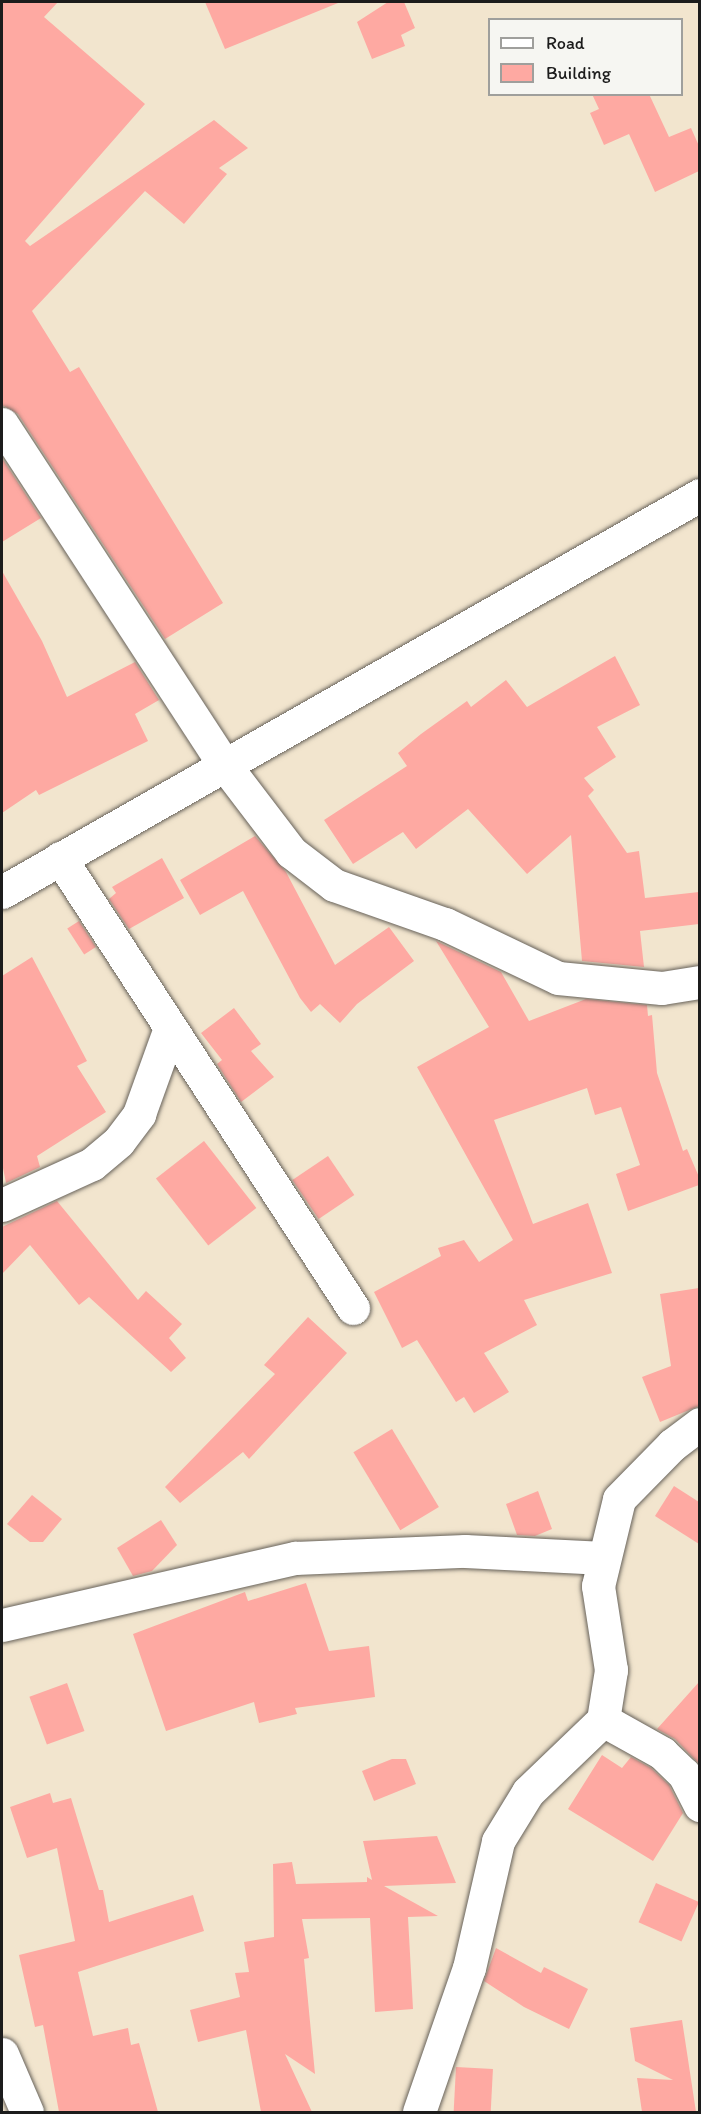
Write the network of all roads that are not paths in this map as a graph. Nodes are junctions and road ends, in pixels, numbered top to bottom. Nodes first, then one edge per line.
1 (2, 424) edge
2 (699, 495) edge
3 (224, 764) junction
4 (60, 858) junction
5 (2, 892) edge
6 (699, 982) edge
7 (170, 1028) junction
8 (2, 1205) edge
9 (353, 1308) dead end
10 (699, 1424) edge
11 (604, 1558) junction
12 (2, 1625) edge
13 (603, 1720) junction
14 (699, 1805) edge
15 (2, 2054) edge
16 (27, 2112) edge
17 (419, 2112) edge

1 - 3 street
2 - 3 street
3 - 4 street
3 - 6 street
4 - 5 street
4 - 7 street
7 - 8 street
7 - 9 street
10 - 11 street
11 - 12 street
11 - 13 street
13 - 14 street
13 - 17 street
15 - 16 street

